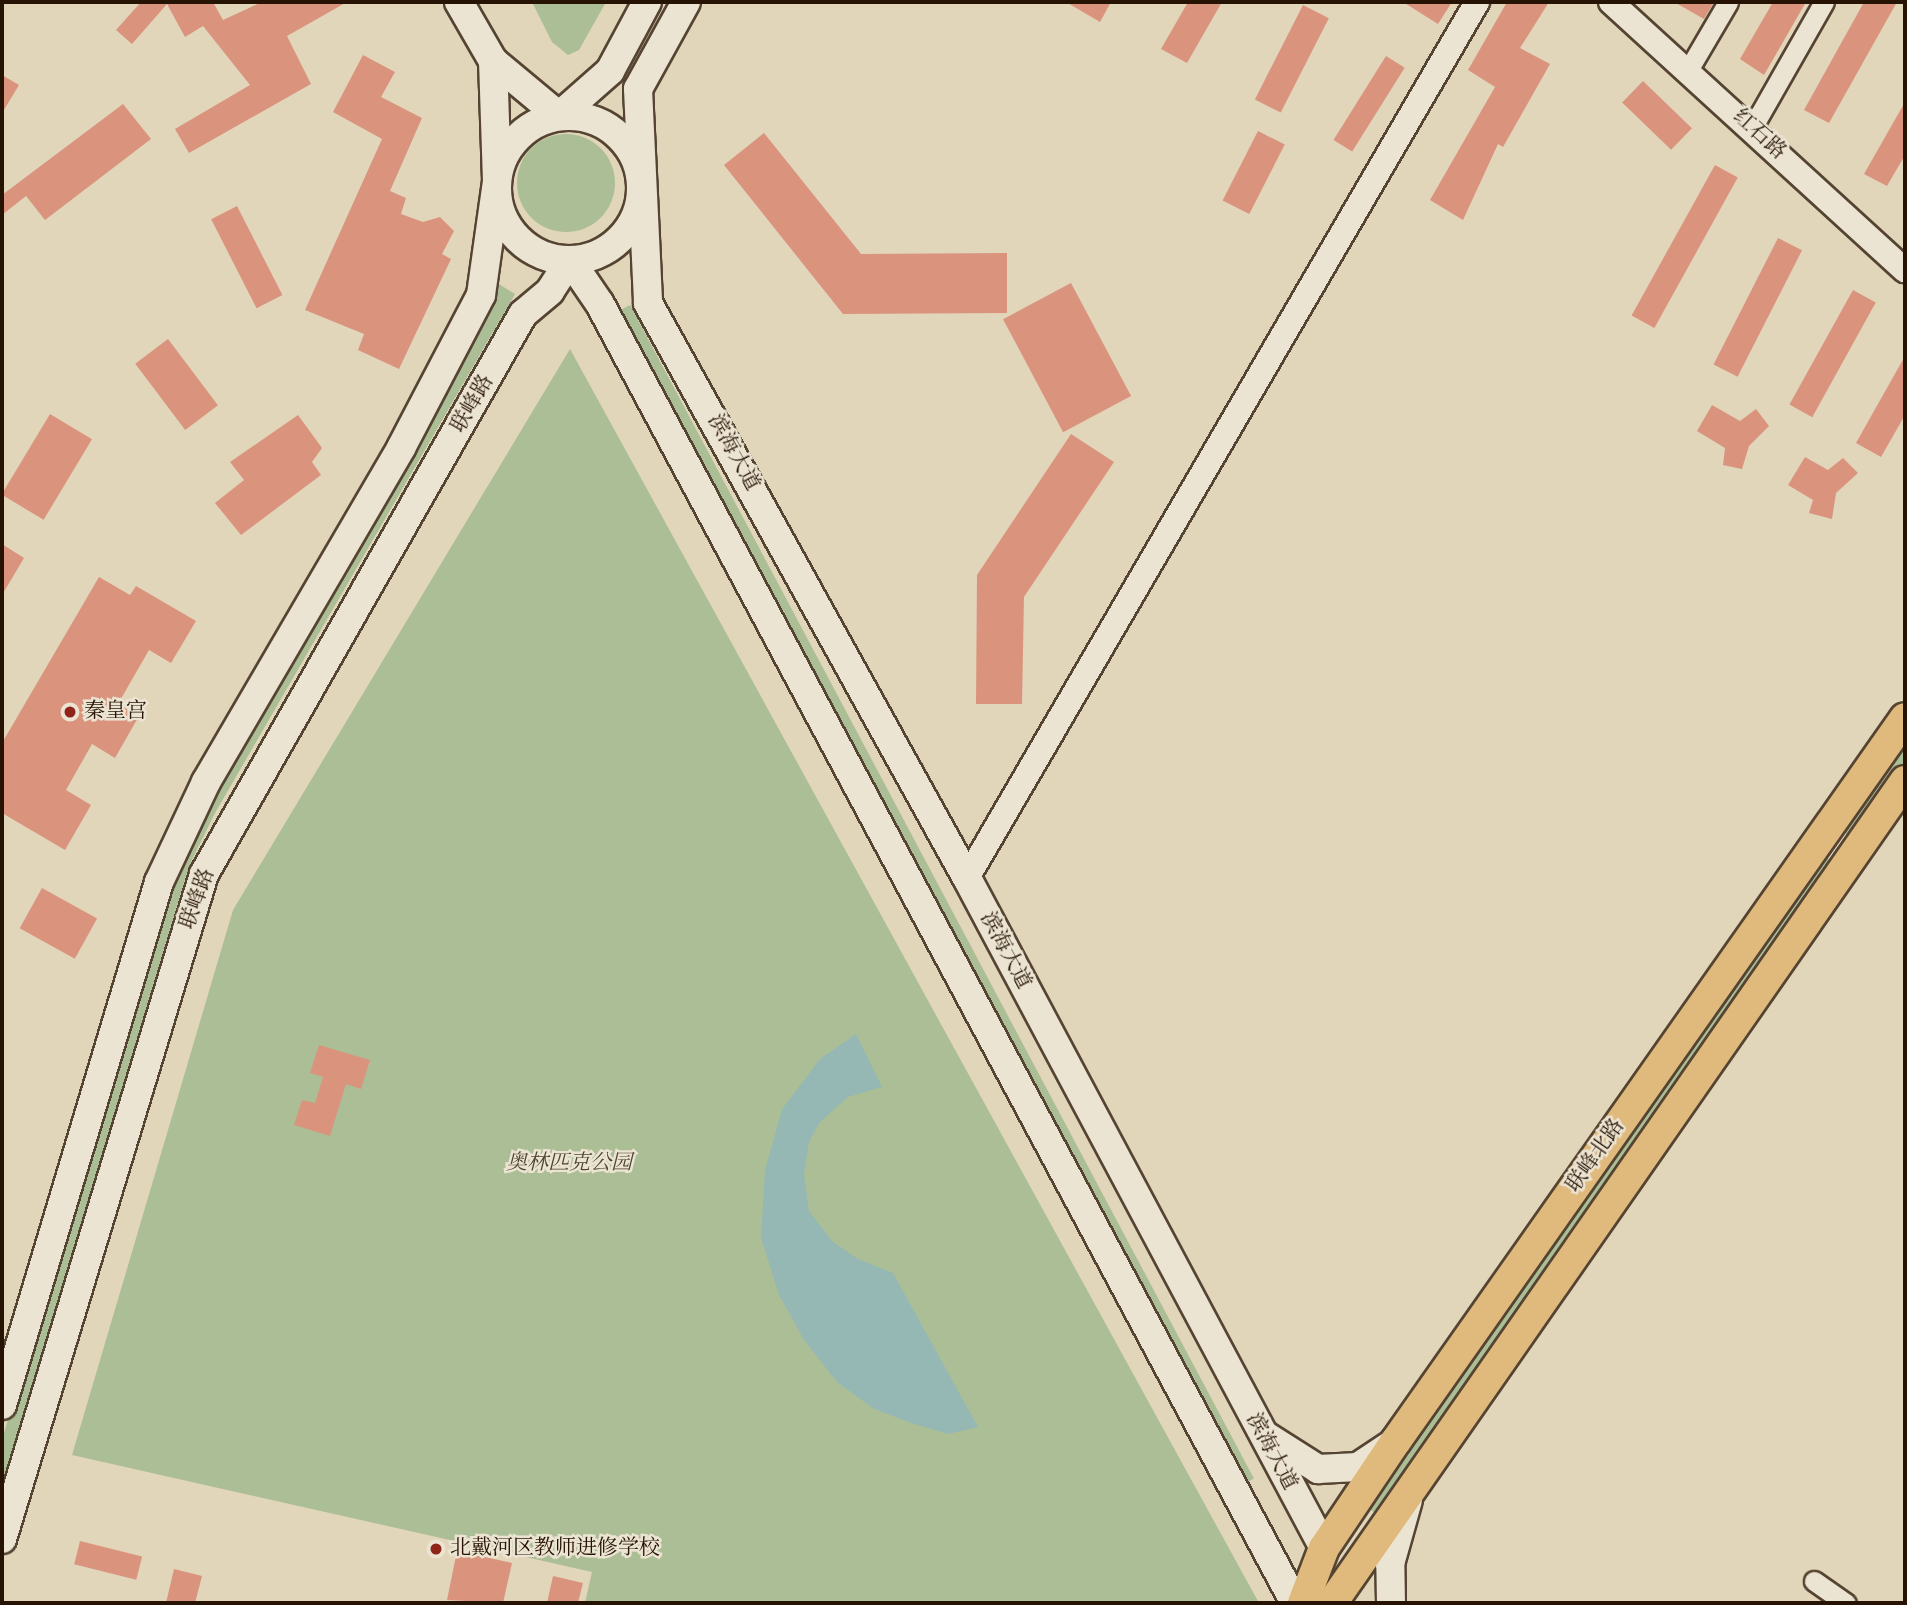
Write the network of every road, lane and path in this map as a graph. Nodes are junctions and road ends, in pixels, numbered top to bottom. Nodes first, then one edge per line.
1 (459, 2) edge
2 (647, 2) edge
3 (686, 2) edge
4 (1477, 2) edge
5 (1728, 2) edge
6 (1824, 2) edge
7 (1624, 6) edge
8 (493, 61) junction
9 (1687, 72) junction
10 (559, 116) junction
11 (1752, 128) junction
12 (497, 181) junction
13 (641, 181) junction
14 (570, 260) junction
15 (1905, 270) edge
16 (1905, 718) edge
17 (1905, 781) edge
18 (967, 878) junction
19 (2, 1405) edge
20 (1259, 1429) junction
21 (1396, 1441) junction
22 (1428, 1460) junction
23 (2, 1539) edge
24 (1324, 1548) junction
25 (1814, 1581) dead end
26 (1343, 1597) edge
27 (1295, 1603) edge
28 (1304, 1603) edge
29 (1391, 1603) edge
30 (1846, 1603) edge

1 - 8 main road
2 - 10 main road
3 - 13 main road
4 - 18 street
5 - 9 street
6 - 11 street
7 - 9 street, 红石路
8 - 10 main road
8 - 12 main road
9 - 11 street, 红石路
10 - 12 main road
10 - 13 main road
11 - 15 street, 红石路
12 - 14 main road
12 - 19 main road, 联峰路
13 - 14 main road
13 - 18 main road, 滨海大道
14 - 23 main road, 联峰路
14 - 27 main road
16 - 21 main road, 联峰北路
17 - 22 main road, 联峰北路
18 - 20 main road, 滨海大道
20 - 21 main road
20 - 24 main road, 滨海大道
21 - 24 main road, 联峰北路
22 - 26 main road, 联峰北路
22 - 29 main road
24 - 26 main road, 滨海大道
24 - 28 main road, 联峰北路
25 - 30 street

